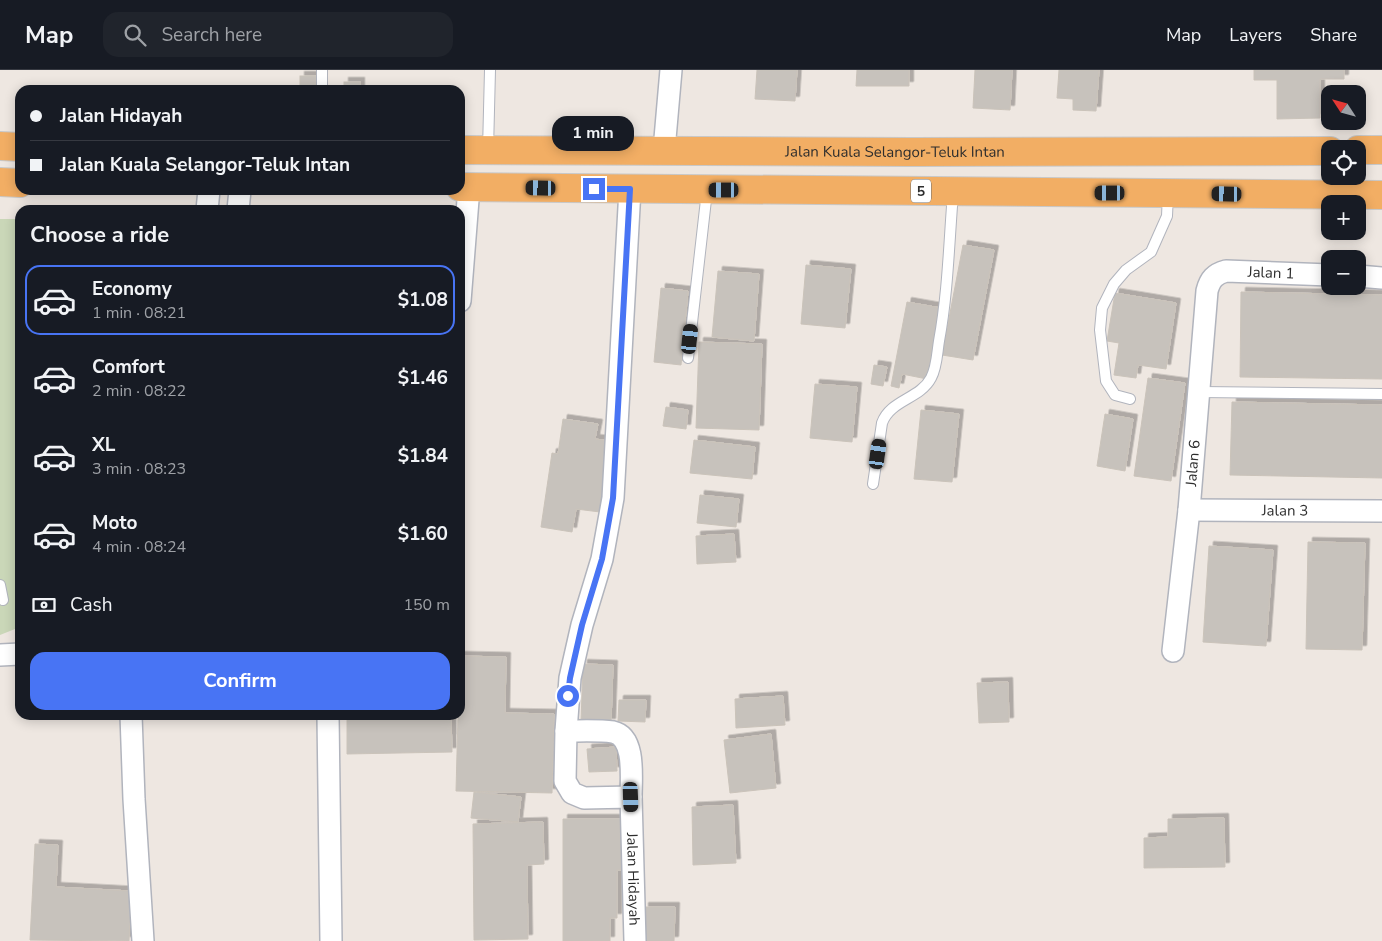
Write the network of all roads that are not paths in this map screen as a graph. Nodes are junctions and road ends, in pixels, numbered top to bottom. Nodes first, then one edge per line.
1 (322, 70) edge
2 (490, 70) edge
3 (671, 70) edge
4 (322, 85) edge
5 (0, 146) edge
6 (15, 147) edge
7 (465, 150) edge
8 (664, 150) junction
9 (1321, 150) edge
10 (1366, 150) edge
11 (1382, 150) edge
12 (488, 151) junction
13 (465, 187) edge
14 (630, 189) junction
15 (707, 190) junction
16 (953, 192) junction
17 (1168, 193) junction
18 (1382, 195) edge
19 (1321, 275) edge
20 (1214, 276) joint
21 (1366, 277) edge
22 (1382, 278) edge
23 (688, 358) dead end
24 (1199, 392) junction
25 (1382, 394) edge
26 (1130, 399) dead end
27 (873, 484) dead end
28 (1189, 510) junction
29 (1382, 511) edge
30 (0, 585) edge
31 (3, 600) dead end
32 (1173, 651) dead end
33 (15, 654) edge
34 (0, 655) edge
35 (131, 720) edge
36 (328, 720) edge
37 (566, 731) junction
38 (631, 797) junction
39 (143, 941) edge
40 (331, 941) edge
41 (635, 941) edge

1 - 4 lane
2 - 12 lane
3 - 8 street
5 - 6 highway
7 - 12 highway, Jalan Kuala Selangor-Teluk Intan
8 - 9 highway, Jalan Kuala Selangor-Teluk Intan
8 - 12 highway, Jalan Kuala Selangor-Teluk Intan
10 - 11 highway
13 - 14 highway, 5
14 - 15 highway, 5
14 - 37 street
15 - 16 highway, 5
15 - 23 lane
16 - 17 highway, 5
16 - 27 lane
17 - 18 highway, 5
17 - 26 lane
19 - 20 street, Jalan 1
20 - 24 street, Jalan 6
21 - 22 street
24 - 25 lane
24 - 28 street, Jalan 6
28 - 29 street, Jalan 3
28 - 32 street, Jalan 6
30 - 31 lane
33 - 34 street
35 - 39 street
36 - 40 street
37 - 38 street, Jalan Hidayah
37 - 38 street
38 - 41 street, Jalan Hidayah

